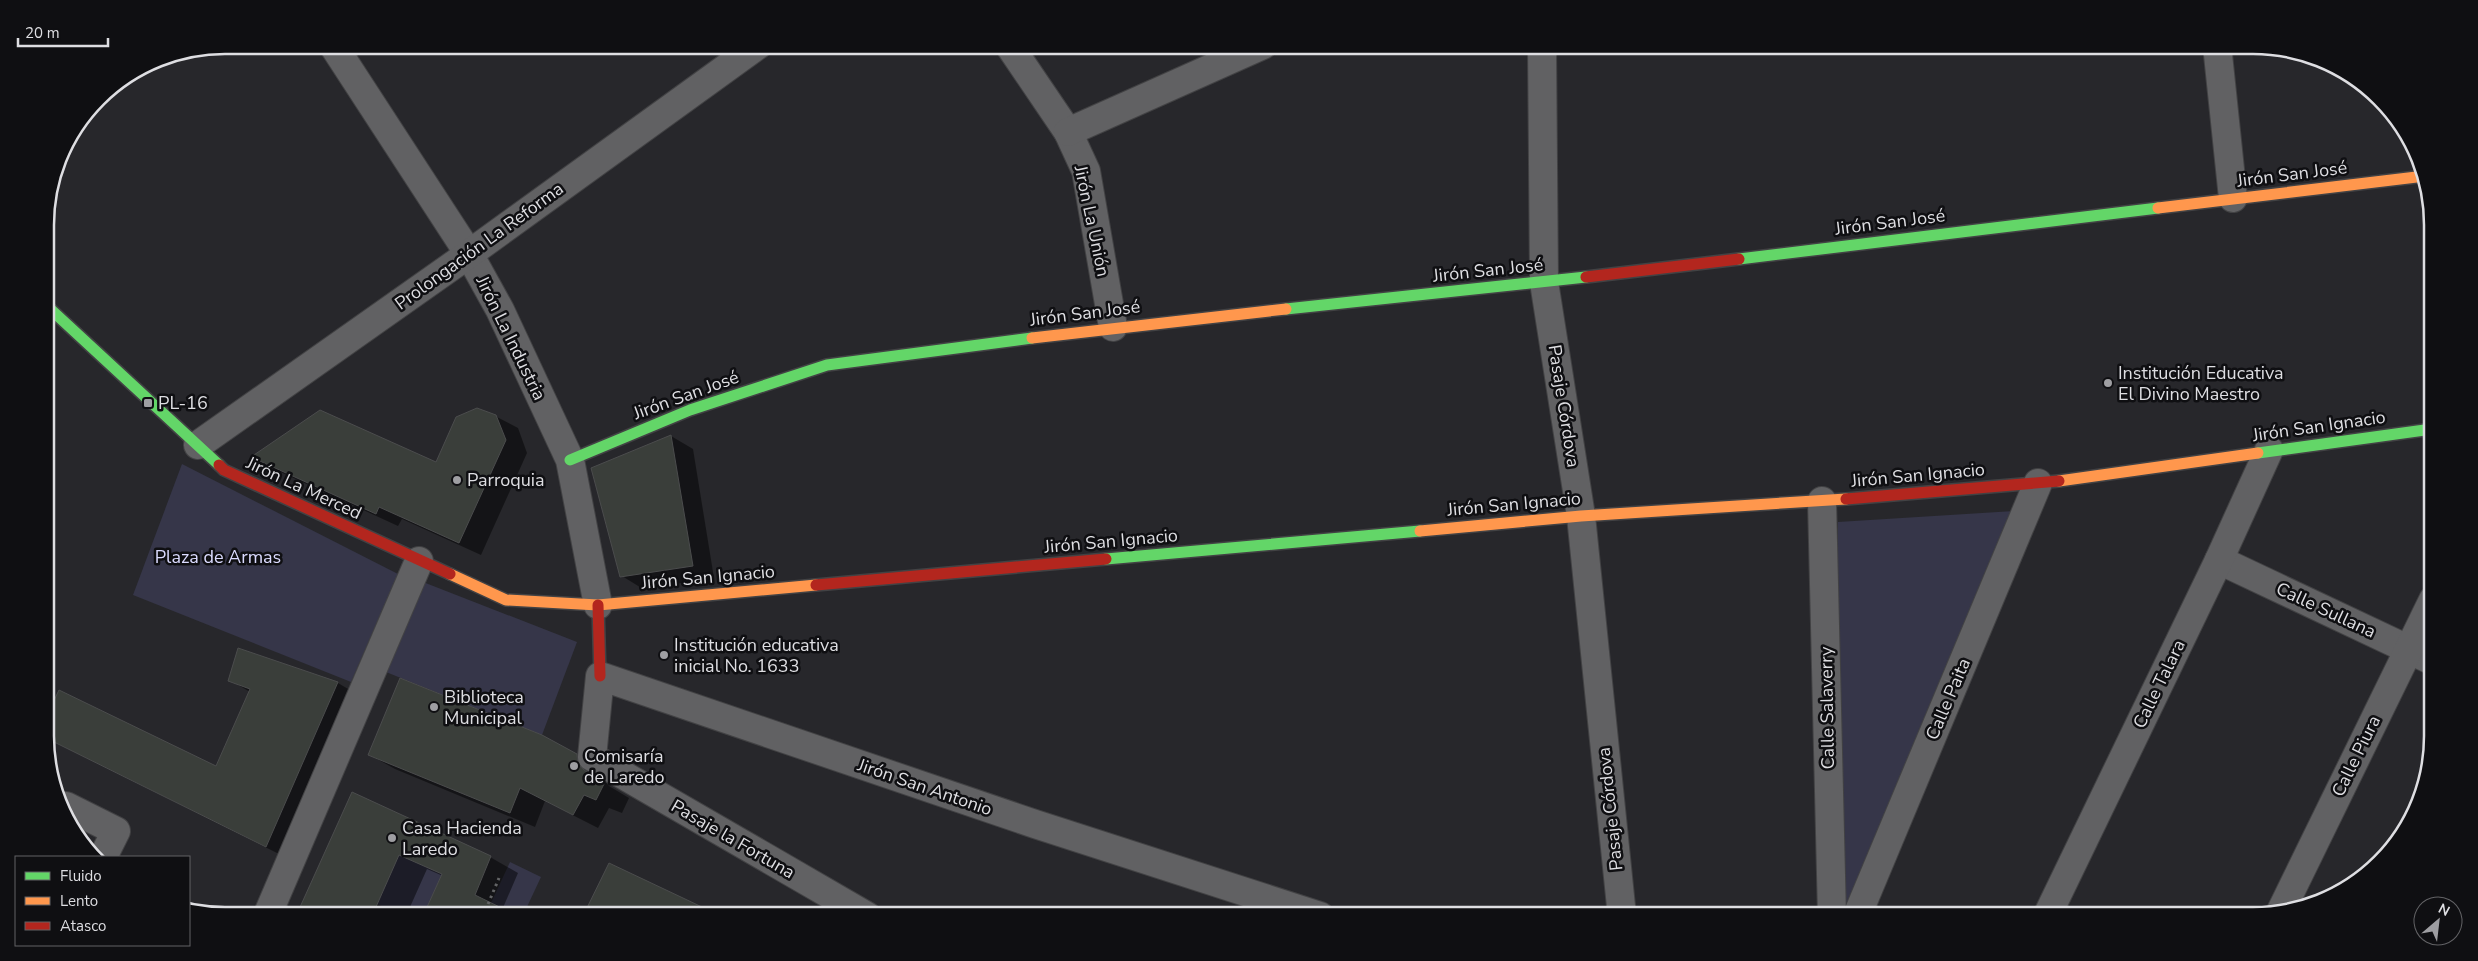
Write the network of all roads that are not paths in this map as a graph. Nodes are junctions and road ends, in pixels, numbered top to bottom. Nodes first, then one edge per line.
1 (339, 54) edge
2 (746, 54) edge
3 (1015, 54) edge
4 (1243, 54) edge
5 (1542, 54) edge
6 (2218, 54) edge
7 (1068, 132) junction
8 (2417, 177) edge
9 (2232, 198) junction
10 (469, 254) junction
11 (1544, 282) junction
12 (54, 312) edge
13 (1113, 326) junction
14 (2424, 430) edge
15 (198, 445) junction
16 (2269, 450) junction
17 (570, 460) junction
18 (2038, 483) junction
19 (1822, 501) junction
20 (1581, 516) junction
21 (2219, 560) junction
22 (419, 561) junction
23 (598, 605) junction
24 (2424, 618) edge
25 (2409, 649) junction
26 (2424, 656) edge
27 (600, 676) junction
28 (69, 808) edge
29 (104, 856) edge
30 (2284, 904) edge
31 (271, 907) edge
32 (851, 907) edge
33 (1292, 907) edge
34 (1621, 907) edge
35 (1832, 907) edge
36 (1861, 907) edge
37 (2051, 907) edge

1 - 10 street, Jirón La Industria
2 - 10 street, Prolongación La Reforma
3 - 7 street, Jirón La Unión
4 - 7 street
5 - 11 street, Pasaje Córdova
6 - 9 street
7 - 13 street, Jirón La Unión
8 - 9 street, Jirón San José
9 - 11 street, Jirón San José
10 - 15 street, Prolongación La Reforma
10 - 17 street, Jirón La Industria
11 - 13 street, Jirón San José
11 - 20 street, Pasaje Córdova
12 - 15 street, Jirón La Merced
13 - 17 street, Jirón San José
14 - 16 street, Jirón San Ignacio
15 - 22 street, Jirón La Merced
16 - 18 street, Jirón San Ignacio
16 - 21 street, Calle Talara
17 - 23 street, Jirón La Industria
18 - 19 street, Jirón San Ignacio
18 - 36 street, Calle Paita
19 - 20 street, Jirón San Ignacio
19 - 35 street, Calle Salaverry
20 - 23 street, Jirón San Ignacio
20 - 34 street, Pasaje Córdova
21 - 25 street, Calle Sullana
21 - 37 street, Calle Talara
22 - 23 street, Jirón La Merced
22 - 31 street
23 - 27 street
24 - 25 street, Calle Piura
25 - 26 street, Calle Sullana
25 - 30 street, Calle Piura
27 - 32 street, Pasaje la Fortuna
27 - 33 street, Jirón San Antonio
28 - 29 street

